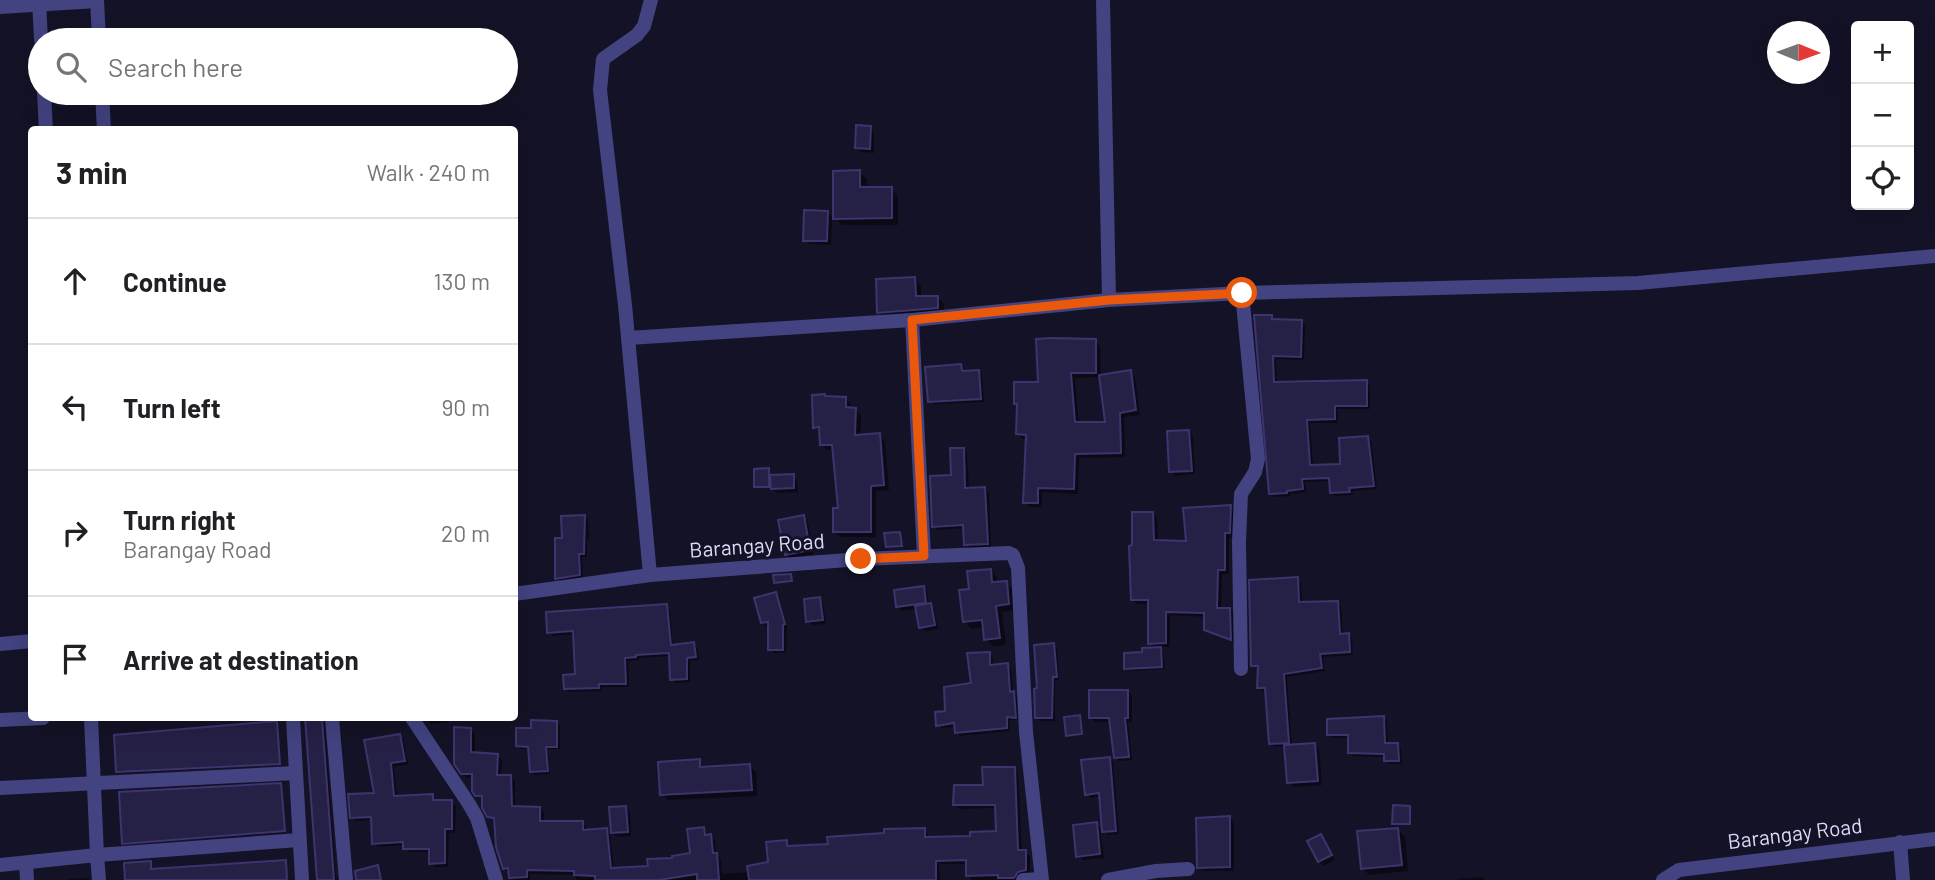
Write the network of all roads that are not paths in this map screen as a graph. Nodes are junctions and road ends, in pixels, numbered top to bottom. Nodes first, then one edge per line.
1 (651, 0) edge
2 (1103, 0) edge
3 (97, 1) edge
4 (39, 3) edge
5 (0, 7) edge
6 (40, 28) edge
7 (98, 28) edge
8 (45, 105) edge
9 (103, 105) edge
10 (46, 126) edge
11 (104, 126) edge
12 (1935, 256) edge
13 (1242, 293) junction
14 (1109, 300) junction
15 (912, 320) junction
16 (628, 338) junction
17 (924, 556) junction
18 (650, 575) junction
19 (518, 593) edge
20 (28, 641) edge
21 (0, 644) edge
22 (1241, 669) dead end
23 (28, 719) edge
24 (0, 720) edge
25 (91, 721) edge
26 (293, 721) edge
27 (332, 721) edge
28 (414, 721) edge
29 (296, 772) junction
30 (93, 785) junction
31 (0, 788) edge
32 (1935, 839) edge
33 (299, 840) junction
34 (1900, 842) junction
35 (97, 855) junction
36 (26, 863) junction
37 (0, 865) edge
38 (1188, 869) dead end
39 (27, 880) edge
40 (99, 880) edge
41 (302, 880) edge
42 (346, 880) edge
43 (496, 880) edge
44 (1023, 880) edge
45 (1042, 880) edge
46 (1108, 880) edge
47 (1663, 880) edge
48 (1903, 880) edge

1 - 16 street
2 - 14 street
3 - 4 street
3 - 7 street
4 - 5 street
4 - 6 street
8 - 10 street
9 - 11 street
12 - 13 street
13 - 14 street
13 - 22 street
14 - 15 street
15 - 16 street
15 - 17 street
16 - 18 street
17 - 18 street, Barangay Road
17 - 45 street, Barangay Road
18 - 19 street, Barangay Road
20 - 21 street
23 - 24 street
25 - 30 street
26 - 29 street
27 - 42 street
28 - 43 street
29 - 30 street
29 - 33 street
30 - 31 street
30 - 35 street
32 - 34 street, Barangay Road
33 - 35 street
33 - 41 street
34 - 47 street, Barangay Road
34 - 48 street
35 - 36 street
35 - 40 street
36 - 37 street
36 - 39 street
38 - 46 street
44 - 45 street

